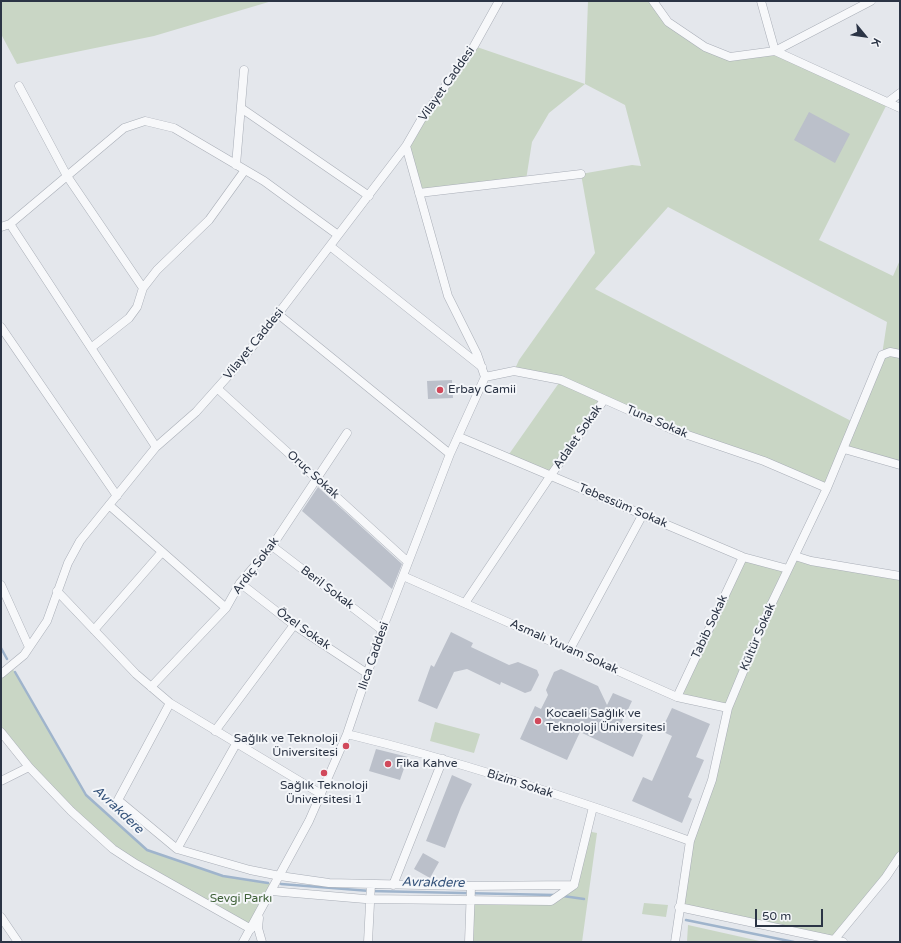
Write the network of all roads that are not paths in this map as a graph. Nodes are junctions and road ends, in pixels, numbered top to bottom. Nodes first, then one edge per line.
1 (499, 1) edge
2 (653, 1) edge
3 (761, 1) edge
4 (871, 1) edge
5 (775, 51) junction
6 (244, 70) dead end
7 (20, 86) dead end
8 (900, 93) edge
9 (888, 102) junction
10 (241, 108) junction
11 (900, 108) edge
12 (406, 146) junction
13 (236, 165) junction
14 (246, 170) junction
15 (581, 174) dead end
16 (67, 176) junction
17 (419, 194) junction
18 (369, 196) junction
19 (10, 224) junction
20 (1, 228) edge
21 (338, 235) junction
22 (330, 246) junction
23 (143, 288) junction
24 (278, 314) junction
25 (1, 327) edge
26 (91, 348) junction
27 (900, 354) edge
28 (482, 368) junction
29 (485, 377) junction
30 (218, 389) junction
31 (604, 400) junction
32 (347, 433) dead end
33 (459, 437) junction
34 (156, 447) junction
35 (844, 449) junction
36 (450, 454) junction
37 (900, 465) edge
38 (551, 475) junction
39 (317, 478) junction
40 (827, 488) junction
41 (117, 496) junction
42 (109, 505) junction
43 (643, 514) junction
44 (272, 546) junction
45 (162, 552) junction
46 (795, 556) junction
47 (743, 557) junction
48 (408, 562) junction
49 (788, 569) junction
50 (403, 576) junction
51 (900, 576) edge
52 (240, 583) junction
53 (1, 585) edge
54 (57, 591) junction
55 (465, 603) junction
56 (226, 608) junction
57 (294, 625) junction
58 (94, 630) junction
59 (382, 630) junction
60 (29, 647) junction
61 (570, 649) junction
62 (1, 674) edge
63 (368, 674) junction
64 (151, 687) junction
65 (677, 697) junction
66 (170, 703) junction
67 (728, 708) junction
68 (215, 731) junction
69 (1, 732) edge
70 (347, 734) junction
71 (236, 744) junction
72 (443, 759) junction
73 (29, 767) junction
74 (1, 781) edge
75 (321, 794) junction
76 (593, 807) junction
77 (690, 841) junction
78 (177, 849) junction
79 (900, 856) edge
80 (280, 876) junction
81 (371, 884) junction
82 (393, 884) junction
83 (574, 885) junction
84 (471, 886) junction
85 (272, 891) junction
86 (370, 899) junction
87 (471, 901) junction
88 (680, 907) junction
89 (260, 912) junction
90 (1, 917) edge
91 (251, 929) junction
92 (834, 940) junction
93 (18, 942) edge
94 (243, 942) edge
95 (262, 942) edge
96 (368, 942) edge
97 (469, 942) edge
98 (675, 942) edge
99 (843, 942) edge

1 - 12 street, Vilayet Caddesi
2 - 5 street
3 - 5 street
4 - 5 street
5 - 9 street
6 - 10 street
7 - 16 street
8 - 9 street
9 - 11 street
10 - 13 street
10 - 18 street
12 - 17 street
12 - 18 street, Vilayet Caddesi
13 - 14 street
13 - 16 street
14 - 21 street
14 - 23 street
15 - 17 street
16 - 19 street
16 - 23 street
17 - 28 street
18 - 21 street, Vilayet Caddesi
19 - 20 street
19 - 26 street
21 - 22 street, Vilayet Caddesi
22 - 24 street, Vilayet Caddesi
22 - 28 street
23 - 26 street
24 - 30 street, Vilayet Caddesi
24 - 36 street
25 - 41 street
26 - 34 street
27 - 35 street, Kültür Sokak
28 - 29 street
29 - 31 street, Tuna Sokak
29 - 33 street, Ilıca Caddesi
30 - 34 street, Vilayet Caddesi
30 - 39 street, Oruç Sokak
31 - 38 street, Adalet Sokak
31 - 40 street, Tuna Sokak
32 - 39 street, Ardıç Sokak
33 - 36 street, Ilıca Caddesi
33 - 38 street, Tebessüm Sokak
34 - 41 street, Vilayet Caddesi
35 - 37 street
35 - 40 street, Kültür Sokak
36 - 48 street, Ilıca Caddesi
38 - 43 street, Tebessüm Sokak
38 - 55 street, Adalet Sokak
39 - 44 street, Ardıç Sokak
39 - 48 street, Oruç Sokak
40 - 46 street, Kültür Sokak
41 - 42 street, Vilayet Caddesi
42 - 45 street
42 - 54 street, Vilayet Caddesi
43 - 47 street, Tebessüm Sokak
43 - 61 street
44 - 52 street, Ardıç Sokak
44 - 59 street, Beril Sokak
45 - 56 street
45 - 58 street
46 - 49 street, Kültür Sokak
46 - 51 street
47 - 49 street, Tebessüm Sokak
47 - 65 street, Tabib Sokak
48 - 50 street, Ilıca Caddesi
49 - 67 street, Kültür Sokak
50 - 55 street, Asmalı Yuvam Sokak
50 - 59 street, Ilıca Caddesi
52 - 56 street, Ardıç Sokak
52 - 57 street, Özel Sokak
53 - 60 street
54 - 58 street
54 - 60 street, Vilayet Caddesi
55 - 61 street, Asmalı Yuvam Sokak
56 - 64 street, Ardıç Sokak
57 - 63 street, Özel Sokak
57 - 68 street
58 - 64 street
59 - 63 street, Ilıca Caddesi
60 - 62 street, Vilayet Caddesi
61 - 65 street, Asmalı Yuvam Sokak
63 - 70 street, Ilıca Caddesi
64 - 66 street
65 - 67 street, Asmalı Yuvam Sokak
66 - 68 street
66 - 78 street
67 - 77 street, Kültür Sokak
68 - 71 street
69 - 73 street
70 - 72 street, Bizim Sokak
70 - 75 street, Ilıca Caddesi
71 - 75 street
71 - 78 street
72 - 76 street, Bizim Sokak
72 - 82 street
73 - 74 street
73 - 91 street
75 - 80 street, Ilıca Caddesi
76 - 77 street, Bizim Sokak
76 - 83 street
77 - 88 street, Kültür Sokak
78 - 80 street
79 - 92 street
80 - 81 street
80 - 85 street, Ilıca Caddesi
81 - 82 street
81 - 86 street
82 - 84 street
83 - 84 street
83 - 87 street
84 - 87 street
85 - 86 street
85 - 89 street, Ilıca Caddesi
86 - 87 street
86 - 96 street
87 - 97 street
88 - 92 street
88 - 98 street, Kültür Sokak
89 - 91 street, Ilıca Caddesi
89 - 95 street
90 - 93 street
91 - 94 street, Ilıca Caddesi
92 - 99 street

